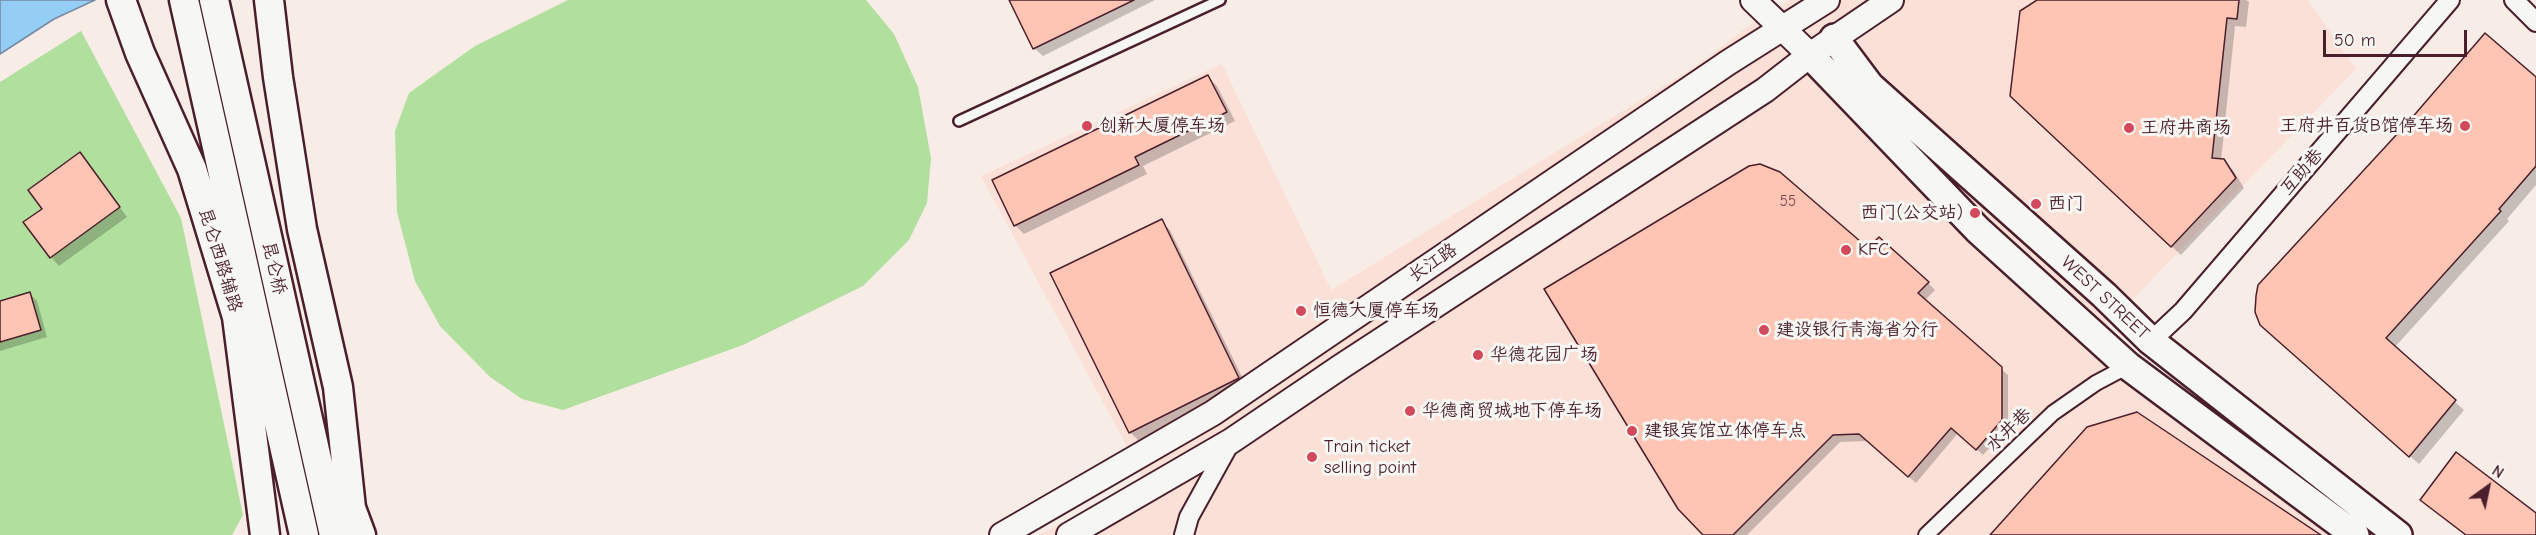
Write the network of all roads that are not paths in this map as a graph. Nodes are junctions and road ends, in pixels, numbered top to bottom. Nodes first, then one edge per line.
1 (121, 0) edge
2 (184, 0) edge
3 (214, 0) edge
4 (270, 0) edge
5 (1220, 0) edge
6 (1753, 0) edge
7 (1891, 0) edge
8 (2450, 0) edge
9 (2514, 0) edge
10 (1811, 4) edge
11 (2536, 22) edge
12 (1783, 30) junction
13 (1834, 38) junction
14 (1810, 55) junction
15 (959, 121) dead end
16 (2151, 341) junction
17 (2128, 366) junction
18 (1231, 441) junction
19 (265, 535) edge
20 (304, 535) edge
21 (334, 535) edge
22 (361, 535) edge
23 (1002, 535) edge
24 (1069, 535) edge
25 (1184, 535) edge
26 (1926, 535) edge
27 (2355, 535) edge
28 (2398, 535) edge

1 - 19 highway, 昆仑西路辅路
2 - 20 highway, 昆仑桥
3 - 21 highway, 昆仑桥
4 - 22 highway
5 - 15 lane
6 - 12 main road
7 - 13 main road, 长江路
8 - 16 street, 互助巷
9 - 11 street
10 - 12 main road, 长江路
10 - 13 main road
12 - 14 main road
12 - 23 main road, 长江路
13 - 14 main road, 长江路
13 - 16 main road, WEST STREET
14 - 17 main road, WEST STREET
14 - 18 main road, 长江路
16 - 28 main road, WEST STREET
17 - 26 street, 水井巷
17 - 27 main road, WEST STREET
18 - 24 main road, 长江路
18 - 25 street

